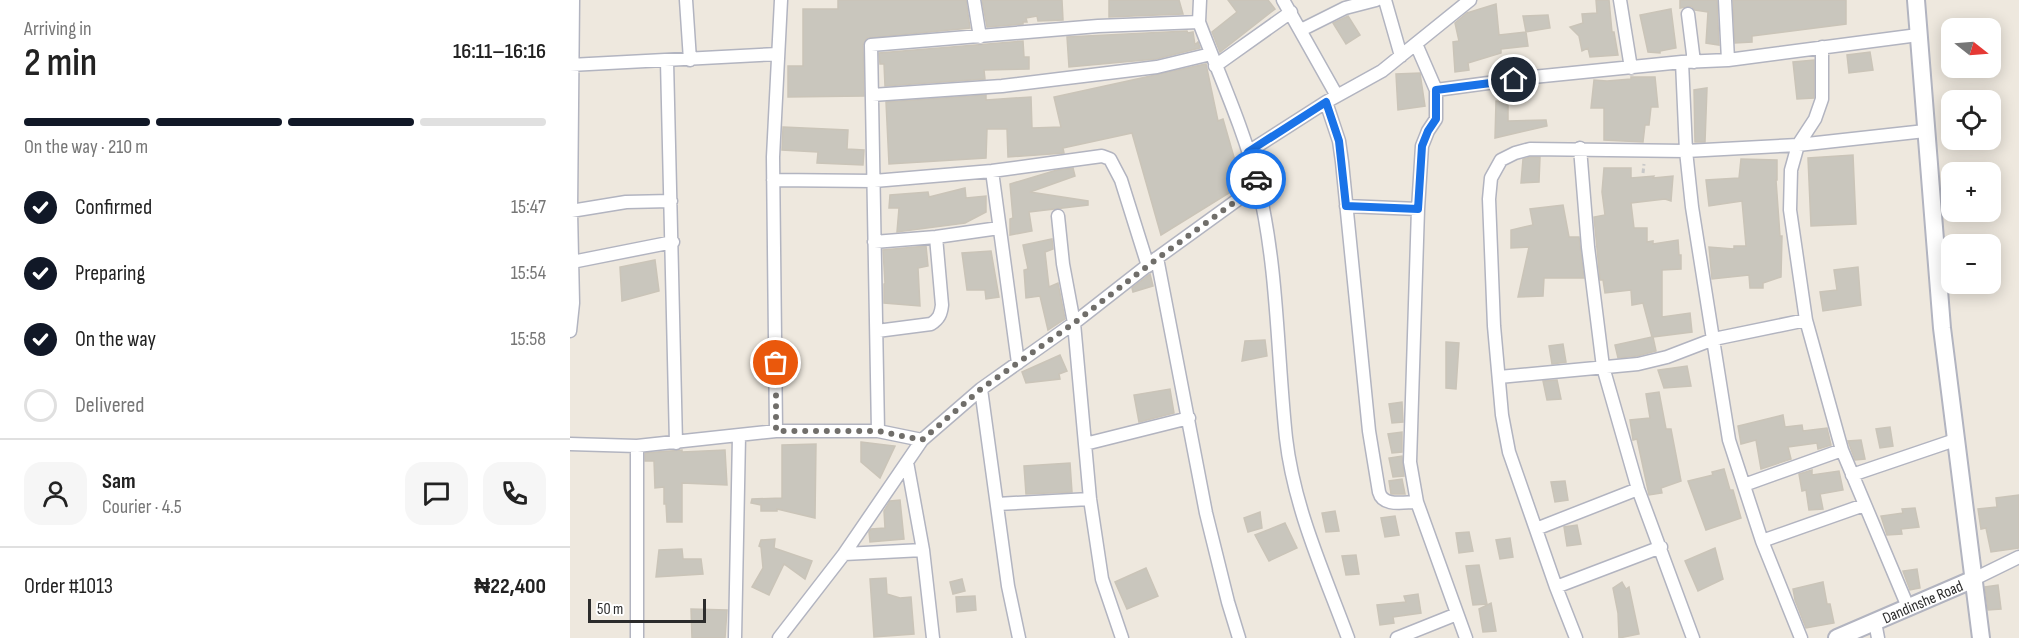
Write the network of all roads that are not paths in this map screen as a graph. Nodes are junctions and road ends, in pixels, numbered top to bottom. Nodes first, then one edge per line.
1 (573, 0) edge
2 (686, 0) edge
3 (781, 0) edge
4 (974, 0) edge
5 (1200, 0) edge
6 (1283, 0) edge
7 (1376, 0) edge
8 (1385, 0) edge
9 (1620, 0) edge
10 (1725, 0) edge
11 (1916, 0) edge
12 (1466, 1) edge
13 (1291, 12) junction
14 (1688, 14) dead end
15 (1199, 22) junction
16 (1301, 30) junction
17 (1918, 35) junction
18 (980, 37) junction
19 (1416, 44) junction
20 (1822, 47) junction
21 (778, 54) junction
22 (1401, 56) junction
23 (690, 60) junction
24 (1213, 60) junction
25 (1728, 60) junction
26 (667, 61) junction
27 (1688, 62) junction
28 (572, 65) edge
29 (1631, 68) junction
30 (1436, 90) junction
31 (872, 95) junction
32 (1331, 99) junction
33 (1925, 131) junction
34 (1798, 145) junction
35 (1580, 148) junction
36 (1686, 151) junction
37 (1248, 152) junction
38 (992, 171) junction
39 (773, 180) junction
40 (874, 181) junction
41 (1258, 185) junction
42 (671, 201) junction
43 (1346, 206) junction
44 (1418, 209) junction
45 (571, 210) edge
46 (1058, 216) dead end
47 (999, 228) junction
48 (936, 237) junction
49 (673, 242) junction
50 (874, 242) junction
51 (572, 262) junction
52 (1153, 262) junction
53 (1806, 320) junction
54 (1074, 323) junction
55 (570, 331) edge
56 (877, 331) junction
57 (1714, 339) junction
58 (1018, 363) junction
59 (1603, 366) junction
60 (1499, 378) junction
61 (981, 389) junction
62 (1189, 418) junction
63 (776, 431) junction
64 (878, 431) junction
65 (739, 436) junction
66 (922, 440) junction
67 (1955, 440) junction
68 (676, 443) junction
69 (570, 444) edge
70 (1085, 444) junction
71 (637, 446) junction
72 (1842, 450) junction
73 (907, 462) junction
74 (1852, 475) junction
75 (1744, 485) junction
76 (1638, 489) junction
77 (1090, 499) junction
78 (1417, 502) junction
79 (997, 504) junction
80 (1864, 505) junction
81 (1536, 529) junction
82 (1762, 541) junction
83 (1661, 547) junction
84 (922, 550) junction
85 (844, 554) junction
86 (2019, 557) edge
87 (1974, 579) junction
88 (1556, 587) junction
89 (1908, 608) junction
90 (1456, 614) junction
91 (1876, 630) edge
92 (637, 638) edge
93 (735, 638) edge
94 (779, 638) edge
95 (933, 638) edge
96 (1019, 638) edge
97 (1122, 638) edge
98 (1239, 638) edge
99 (1348, 638) edge
100 (1397, 638) edge
101 (1466, 638) edge
102 (1576, 638) edge
103 (1693, 638) edge
104 (1801, 638) edge
105 (1836, 638) edge
106 (1981, 638) edge

1 - 28 street
2 - 23 street
3 - 21 street
4 - 18 street
5 - 15 street
6 - 13 street
7 - 16 street
8 - 22 street
9 - 29 street
10 - 25 street
11 - 17 street
12 - 19 street
13 - 16 street
13 - 24 street
14 - 27 street
15 - 18 street
15 - 24 street
16 - 32 street
17 - 20 street
17 - 33 street
18 - 31 street
19 - 22 street
19 - 30 street
20 - 25 street
20 - 34 street
21 - 23 street
21 - 39 street
22 - 32 street
23 - 26 street
24 - 31 street
24 - 37 street
25 - 27 street
26 - 28 street
26 - 42 street
27 - 29 street
27 - 36 street
28 - 45 street
29 - 30 street
30 - 44 street
31 - 40 street
32 - 37 street
32 - 43 street
33 - 34 street
33 - 67 street
34 - 36 street
34 - 53 street
35 - 36 street
35 - 59 street
35 - 60 street
36 - 57 street
37 - 41 street
38 - 40 street
38 - 47 street
38 - 52 street
39 - 40 street
39 - 63 street
40 - 50 street
41 - 52 street
41 - 99 street
42 - 45 street
42 - 49 street
43 - 44 street
43 - 78 street
44 - 78 street
45 - 51 street
46 - 54 street
47 - 48 street
47 - 58 street
48 - 50 street
48 - 56 street
49 - 51 street
49 - 68 street
50 - 56 street
51 - 55 street
52 - 54 street
52 - 62 street
53 - 57 street
53 - 72 street
54 - 58 street
54 - 70 street
56 - 64 street
57 - 59 street
57 - 75 street
58 - 61 street
59 - 60 street
59 - 76 street
60 - 81 street
61 - 66 street
61 - 79 street
62 - 70 street
62 - 98 street
63 - 64 street
63 - 65 street
64 - 66 street
65 - 68 street
65 - 93 street
66 - 73 street
67 - 74 street
67 - 87 street
68 - 71 street
69 - 71 street
70 - 77 street
71 - 92 street
72 - 74 street
72 - 75 street
73 - 84 street
73 - 85 street
74 - 80 street
75 - 82 street
76 - 81 street
76 - 83 street
77 - 79 street
77 - 97 street
78 - 90 street
79 - 96 street
80 - 82 street
80 - 89 street
81 - 88 street
82 - 104 street
83 - 88 street
83 - 103 street
84 - 85 street
84 - 95 street
85 - 94 street
86 - 87 street
87 - 89 street, Dandinshe Road
87 - 106 street
88 - 102 street
89 - 91 street, Dandinshe Road
90 - 100 street
90 - 101 street
91 - 105 street, Dandinshe Road

